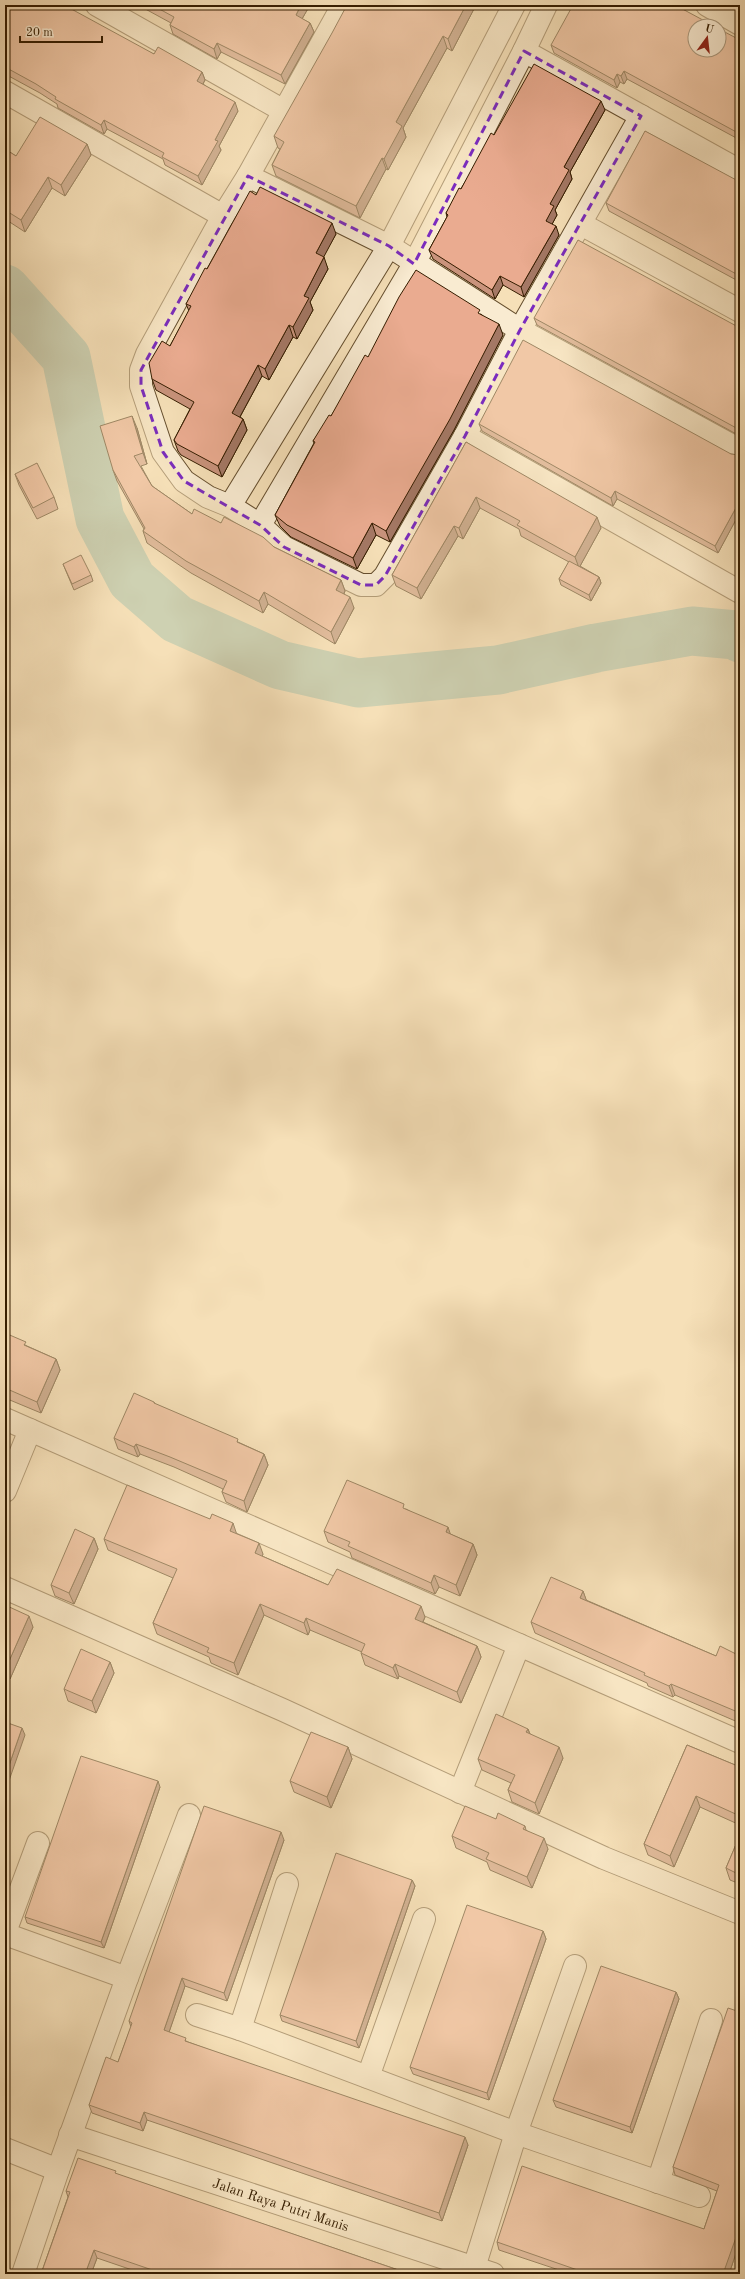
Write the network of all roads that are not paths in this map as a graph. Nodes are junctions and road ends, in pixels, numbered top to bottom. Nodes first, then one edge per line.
1 (98, 5) edge
2 (343, 5) edge
3 (514, 5) edge
4 (546, 5) edge
5 (707, 5) edge
6 (733, 15) edge
7 (524, 51) junction
8 (5, 92) edge
9 (284, 111) junction
10 (641, 116) junction
11 (740, 171) edge
12 (248, 176) junction
13 (223, 216) junction
14 (581, 224) junction
15 (389, 246) junction
16 (414, 264) junction
17 (740, 311) edge
18 (520, 330) junction
19 (465, 436) junction
20 (740, 450) edge
21 (230, 506) junction
22 (260, 525) junction
23 (740, 592) edge
24 (5, 1419) edge
25 (30, 1430) junction
26 (5, 1491) edge
27 (5, 1588) edge
28 (519, 1645) junction
29 (740, 1742) edge
30 (460, 1792) junction
31 (189, 1815) dead end
32 (38, 1843) dead end
33 (287, 1884) dead end
34 (740, 1913) edge
35 (424, 1919) dead end
36 (5, 1933) edge
37 (575, 1966) dead end
38 (126, 1978) junction
39 (197, 2016) dead end
40 (710, 2020) dead end
41 (240, 2029) junction
42 (368, 2077) junction
43 (516, 2133) junction
44 (70, 2135) junction
45 (5, 2149) edge
46 (58, 2170) junction
47 (658, 2182) junction
48 (699, 2196) dead end
49 (480, 2272) edge
50 (23, 2274) edge

1 - 9 street
2 - 9 street
3 - 15 street
4 - 7 street
5 - 6 street
7 - 10 street
7 - 16 street
8 - 13 street
9 - 12 street
10 - 11 street
10 - 14 street
12 - 13 street
12 - 15 street
13 - 21 street
14 - 17 street
14 - 18 street
15 - 16 street
15 - 21 street
16 - 18 street
16 - 22 street
18 - 19 street
18 - 20 street
19 - 22 street
19 - 23 street
21 - 22 street
24 - 25 street
25 - 26 street
25 - 28 street
27 - 30 street
28 - 29 street
28 - 30 street
30 - 34 street
31 - 38 street
32 - 36 street
33 - 41 street
35 - 42 street
36 - 38 street
37 - 43 street
38 - 44 street
39 - 41 street
40 - 47 street
41 - 42 street
42 - 43 street
43 - 47 street
43 - 49 street
44 - 46 street
44 - 49 street, Jalan Raya Putri Manis
45 - 46 street
46 - 50 street
47 - 48 street

